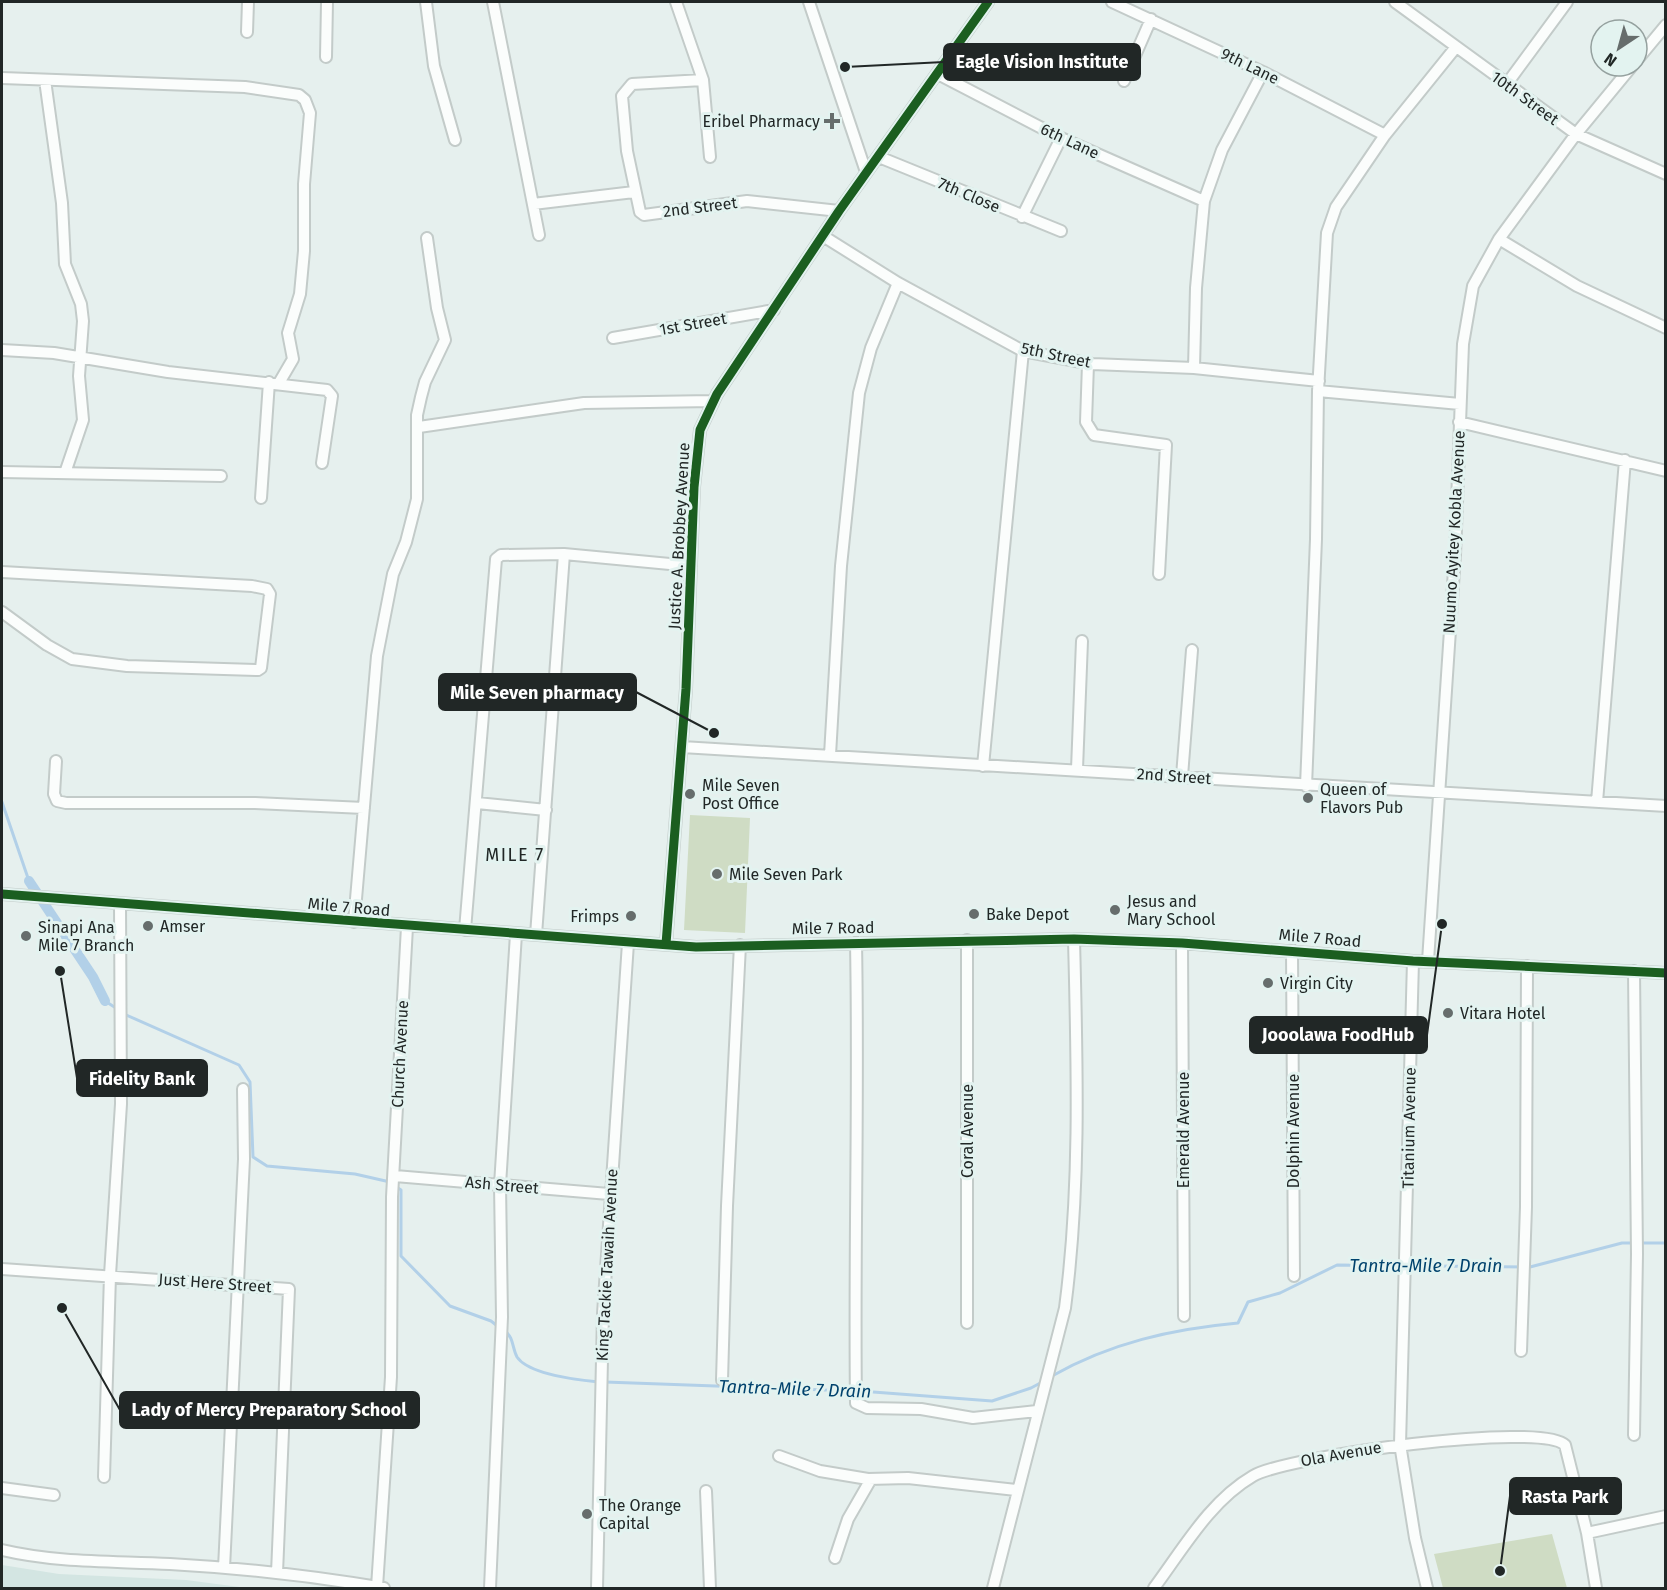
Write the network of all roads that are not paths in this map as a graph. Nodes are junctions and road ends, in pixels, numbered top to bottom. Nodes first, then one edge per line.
1 (248, 2) edge
2 (327, 2) edge
3 (426, 2) edge
4 (493, 2) edge
5 (676, 2) edge
6 (809, 2) edge
7 (988, 2) edge
8 (1112, 2) edge
9 (1395, 2) edge
10 (1567, 2) edge
11 (1151, 19) junction
12 (1665, 25) edge
13 (248, 32) dead end
14 (1649, 45) edge
15 (1456, 47) junction
16 (326, 57) dead end
17 (1263, 72) junction
18 (938, 74) junction
19 (2, 78) edge
20 (1622, 78) edge
21 (45, 80) junction
22 (703, 81) junction
23 (1124, 81) dead end
24 (1506, 85) junction
25 (1576, 134) junction
26 (1385, 135) junction
27 (1060, 138) junction
28 (455, 140) dead end
29 (711, 156) dead end
30 (879, 157) junction
31 (866, 172) junction
32 (1665, 174) edge
33 (634, 192) junction
34 (1204, 201) junction
35 (533, 204) junction
36 (839, 211) junction
37 (1022, 217) junction
38 (1061, 231) dead end
39 (539, 235) dead end
40 (823, 236) junction
41 (427, 238) dead end
42 (1499, 239) junction
43 (898, 283) junction
44 (774, 310) junction
45 (1665, 328) edge
46 (613, 338) dead end
47 (2, 350) edge
48 (1023, 351) junction
49 (81, 358) junction
50 (1088, 364) junction
51 (1194, 368) junction
52 (274, 383) junction
53 (1318, 386) junction
54 (713, 401) junction
55 (1460, 404) junction
56 (1459, 423) junction
57 (419, 427) junction
58 (1625, 460) junction
59 (322, 463) dead end
60 (1665, 471) edge
61 (2, 472) edge
62 (65, 472) junction
63 (221, 476) dead end
64 (261, 498) dead end
65 (564, 554) junction
66 (691, 566) junction
67 (2, 572) edge
68 (1159, 574) dead end
69 (2, 612) edge
70 (1082, 641) dead end
71 (1192, 650) dead end
72 (682, 747) junction
73 (830, 755) junction
74 (56, 761) dead end
75 (983, 766) junction
76 (1077, 769) junction
77 (1182, 776) junction
78 (1306, 786) junction
79 (1438, 794) junction
80 (1597, 802) junction
81 (477, 804) junction
82 (1665, 806) edge
83 (364, 808) junction
84 (546, 810) junction
85 (2, 894) edge
86 (120, 903) junction
87 (354, 922) junction
88 (406, 927) junction
89 (465, 930) junction
90 (516, 934) junction
91 (536, 935) junction
92 (1074, 939) junction
93 (967, 940) junction
94 (628, 943) junction
95 (856, 943) junction
96 (1182, 943) junction
97 (666, 944) junction
98 (740, 945) junction
99 (1292, 950) junction
100 (1413, 961) junction
101 (1428, 962) junction
102 (1527, 966) junction
103 (1634, 971) junction
104 (1665, 973) edge
105 (243, 1089) dead end
106 (394, 1179) junction
107 (500, 1185) junction
108 (609, 1194) junction
109 (2, 1269) edge
110 (110, 1275) junction
111 (1294, 1276) dead end
112 (239, 1284) junction
113 (1184, 1316) dead end
114 (967, 1323) dead end
115 (1521, 1351) dead end
116 (722, 1380) dead end
117 (1037, 1411) junction
118 (1634, 1435) dead end
119 (1400, 1444) junction
120 (779, 1456) dead end
121 (104, 1478) dead end
122 (871, 1479) junction
123 (2, 1488) edge
124 (1016, 1490) junction
125 (706, 1491) dead end
126 (54, 1496) dead end
127 (1665, 1516) edge
128 (1587, 1533) junction
129 (2, 1550) edge
130 (835, 1558) dead end
131 (224, 1568) junction
132 (277, 1573) junction
133 (381, 1588) edge
134 (490, 1588) edge
135 (597, 1588) edge
136 (710, 1588) edge
137 (993, 1588) edge
138 (1155, 1588) edge
139 (1428, 1588) edge
140 (1596, 1588) edge

1 - 13 street
2 - 16 street
3 - 28 street
4 - 35 street
5 - 22 street
6 - 31 street
7 - 18 street, Justice A. Brobbey Avenue
8 - 11 street, 9th Lane
9 - 15 street, 10th Street
10 - 24 street
11 - 17 street, 9th Lane
11 - 23 street
12 - 14 street
15 - 24 street, 10th Street
15 - 26 street
17 - 26 street, 9th Lane
17 - 34 street
18 - 27 street, 6th Lane
18 - 30 street, Justice A. Brobbey Avenue
19 - 21 street
20 - 25 street, Nuumo Ayitey Kobla Avenue
21 - 49 street
21 - 52 street
22 - 29 street
22 - 33 street
24 - 25 street, 10th Street
25 - 32 street, 10th Street
25 - 42 street, Nuumo Ayitey Kobla Avenue
26 - 53 street
27 - 34 street, 6th Lane
27 - 37 street
30 - 31 street, Justice A. Brobbey Avenue
30 - 37 street, 7th Close
31 - 36 street, Justice A. Brobbey Avenue
33 - 35 street
33 - 36 street, 2nd Street
34 - 51 street
35 - 39 street
36 - 40 street, Justice A. Brobbey Avenue
37 - 38 street, 7th Close
40 - 43 street, 5th Street
40 - 44 street, Justice A. Brobbey Avenue
41 - 57 street
42 - 45 street
42 - 55 street, Nuumo Ayitey Kobla Avenue
43 - 48 street, 5th Street
43 - 73 street
44 - 46 street, 1st Street
44 - 54 street, Justice A. Brobbey Avenue
47 - 49 street
48 - 50 street, 5th Street
48 - 75 street
49 - 52 street
49 - 62 street
50 - 51 street, 5th Street
50 - 68 street
51 - 53 street, 5th Street
52 - 59 street
52 - 64 street
53 - 55 street, 5th Street
53 - 78 street
54 - 57 street
54 - 66 street, Justice A. Brobbey Avenue
55 - 56 street, Nuumo Ayitey Kobla Avenue
56 - 58 street
56 - 79 street, Nuumo Ayitey Kobla Avenue
57 - 83 street
58 - 60 street
58 - 80 street
61 - 62 street
62 - 63 street
65 - 66 street
65 - 81 street
65 - 84 street
66 - 72 street, Justice A. Brobbey Avenue
67 - 69 street
70 - 76 street
71 - 77 street
72 - 73 street, 2nd Street
72 - 97 street, Justice A. Brobbey Avenue
73 - 75 street, 2nd Street
74 - 83 street
75 - 76 street, 2nd Street
76 - 77 street, 2nd Street
77 - 78 street, 2nd Street
78 - 79 street, 2nd Street
79 - 80 street, 2nd Street
79 - 101 street, Nuumo Ayitey Kobla Avenue
80 - 82 street, 2nd Street
81 - 84 street
81 - 89 street
83 - 87 street
84 - 91 street
85 - 86 street, Mile 7 Road
86 - 87 street, Mile 7 Road
86 - 110 street
87 - 88 street, Mile 7 Road
88 - 89 street, Mile 7 Road
88 - 106 street, Church Avenue
89 - 90 street, Mile 7 Road
90 - 91 street, Mile 7 Road
90 - 107 street
91 - 94 street, Mile 7 Road
92 - 93 street, Mile 7 Road
92 - 96 street, Mile 7 Road
92 - 117 street
93 - 95 street, Mile 7 Road
93 - 114 street, Coral Avenue
94 - 97 street, Mile 7 Road
94 - 108 street, King Tackie Tawaih Avenue
95 - 98 street, Mile 7 Road
95 - 117 street
96 - 99 street, Mile 7 Road
96 - 113 street, Emerald Avenue
97 - 98 street, Mile 7 Road
98 - 116 street
99 - 100 street, Mile 7 Road
99 - 111 street, Dolphin Avenue
100 - 101 street, Mile 7 Road
100 - 119 street, Titanium Avenue
101 - 102 street, Mile 7 Road
102 - 103 street, Mile 7 Road
102 - 115 street
103 - 104 street, Mile 7 Road
103 - 118 street
105 - 112 street
106 - 107 street, Ash Street
106 - 133 street, Church Avenue
107 - 108 street, Ash Street
107 - 134 street
108 - 135 street, King Tackie Tawaih Avenue
109 - 110 street, Just Here Street
110 - 112 street, Just Here Street
110 - 121 street
112 - 131 street
112 - 132 street, Just Here Street
117 - 124 street
119 - 128 street, Ola Avenue
119 - 138 street, Ola Avenue
119 - 139 street, Titanium Avenue
120 - 122 street
122 - 124 street
122 - 130 street
123 - 126 street
124 - 137 street
125 - 136 street
127 - 128 street
128 - 140 street
129 - 131 street
131 - 132 street
132 - 133 street

